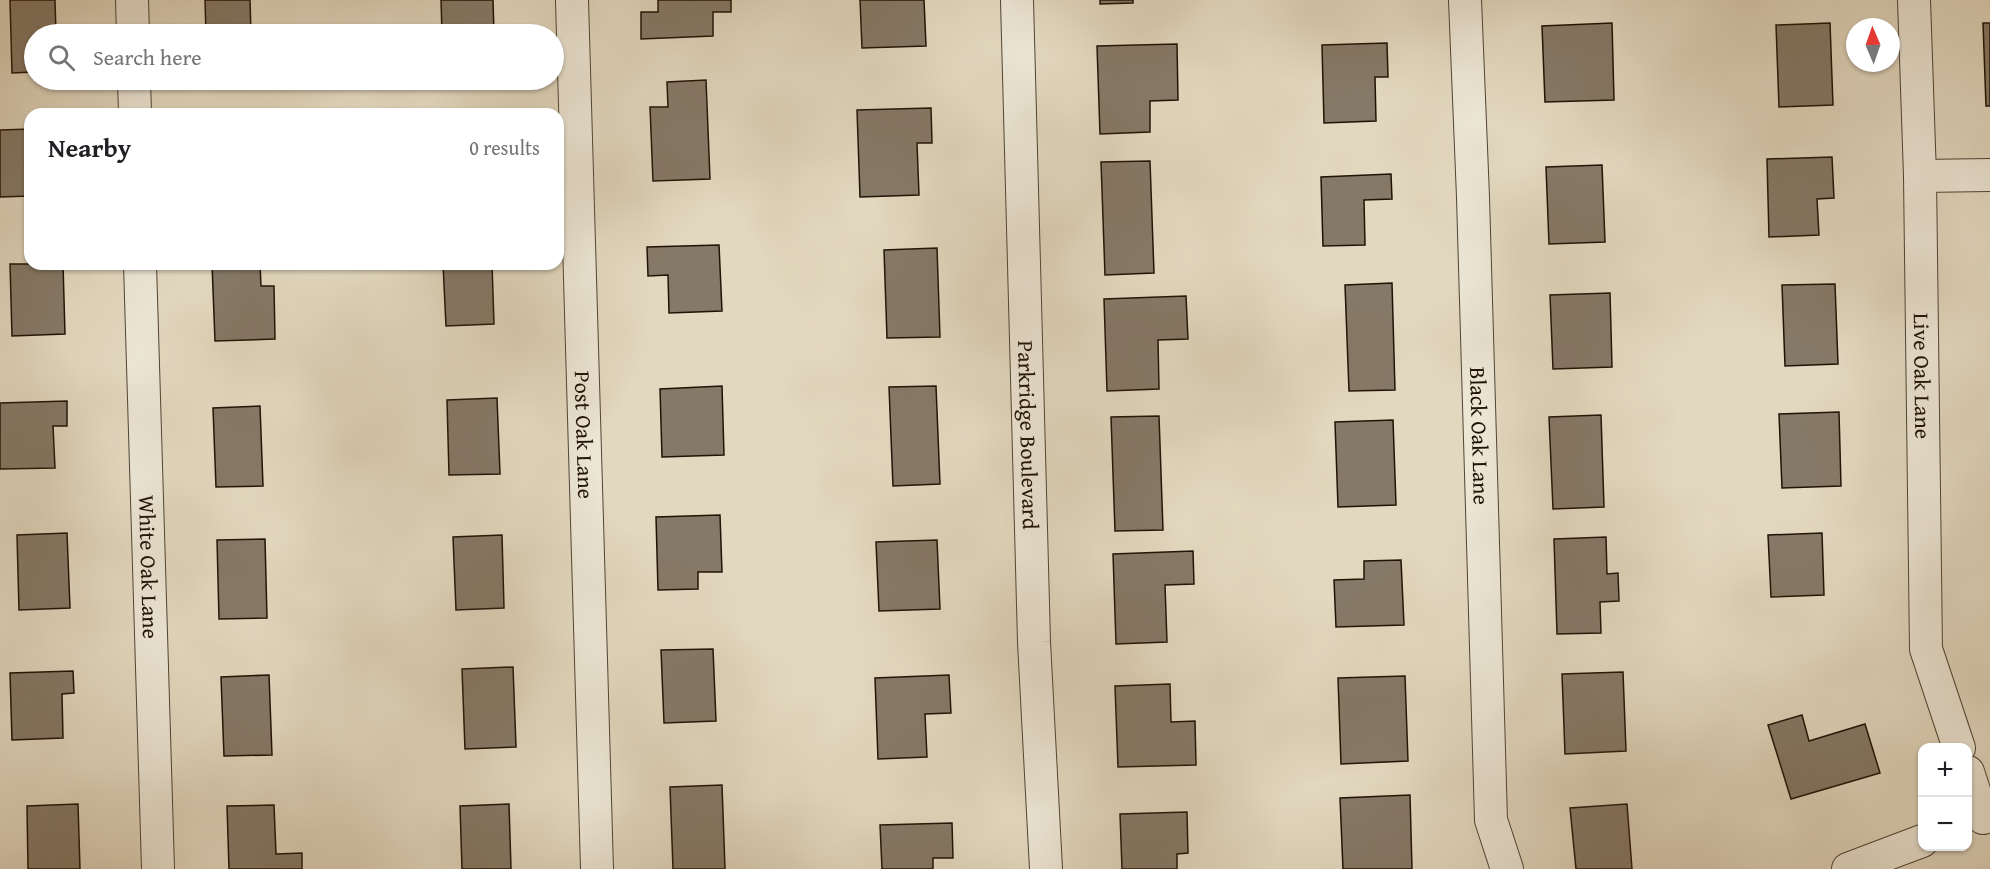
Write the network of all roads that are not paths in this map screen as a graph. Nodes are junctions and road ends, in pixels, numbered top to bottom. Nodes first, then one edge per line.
1 (132, 0) edge
2 (572, 0) edge
3 (1017, 0) edge
4 (1466, 0) edge
5 (1914, 0) edge
6 (133, 24) edge
7 (134, 90) edge
8 (135, 108) edge
9 (1990, 175) edge
10 (1920, 176) junction
11 (140, 270) edge
12 (1958, 743) edge
13 (1972, 788) edge
14 (1980, 819) edge
15 (1918, 843) edge
16 (158, 869) edge
17 (597, 869) edge
18 (1046, 869) edge
19 (1507, 869) edge
20 (1848, 869) edge

1 - 6 street
2 - 17 street, Post Oak Lane
3 - 18 street, Parkridge Boulevard
4 - 19 street, Black Oak Lane
5 - 10 street, Live Oak Lane
7 - 8 street
9 - 10 street
10 - 12 street, Live Oak Lane
11 - 16 street, White Oak Lane
13 - 14 street
15 - 20 street

